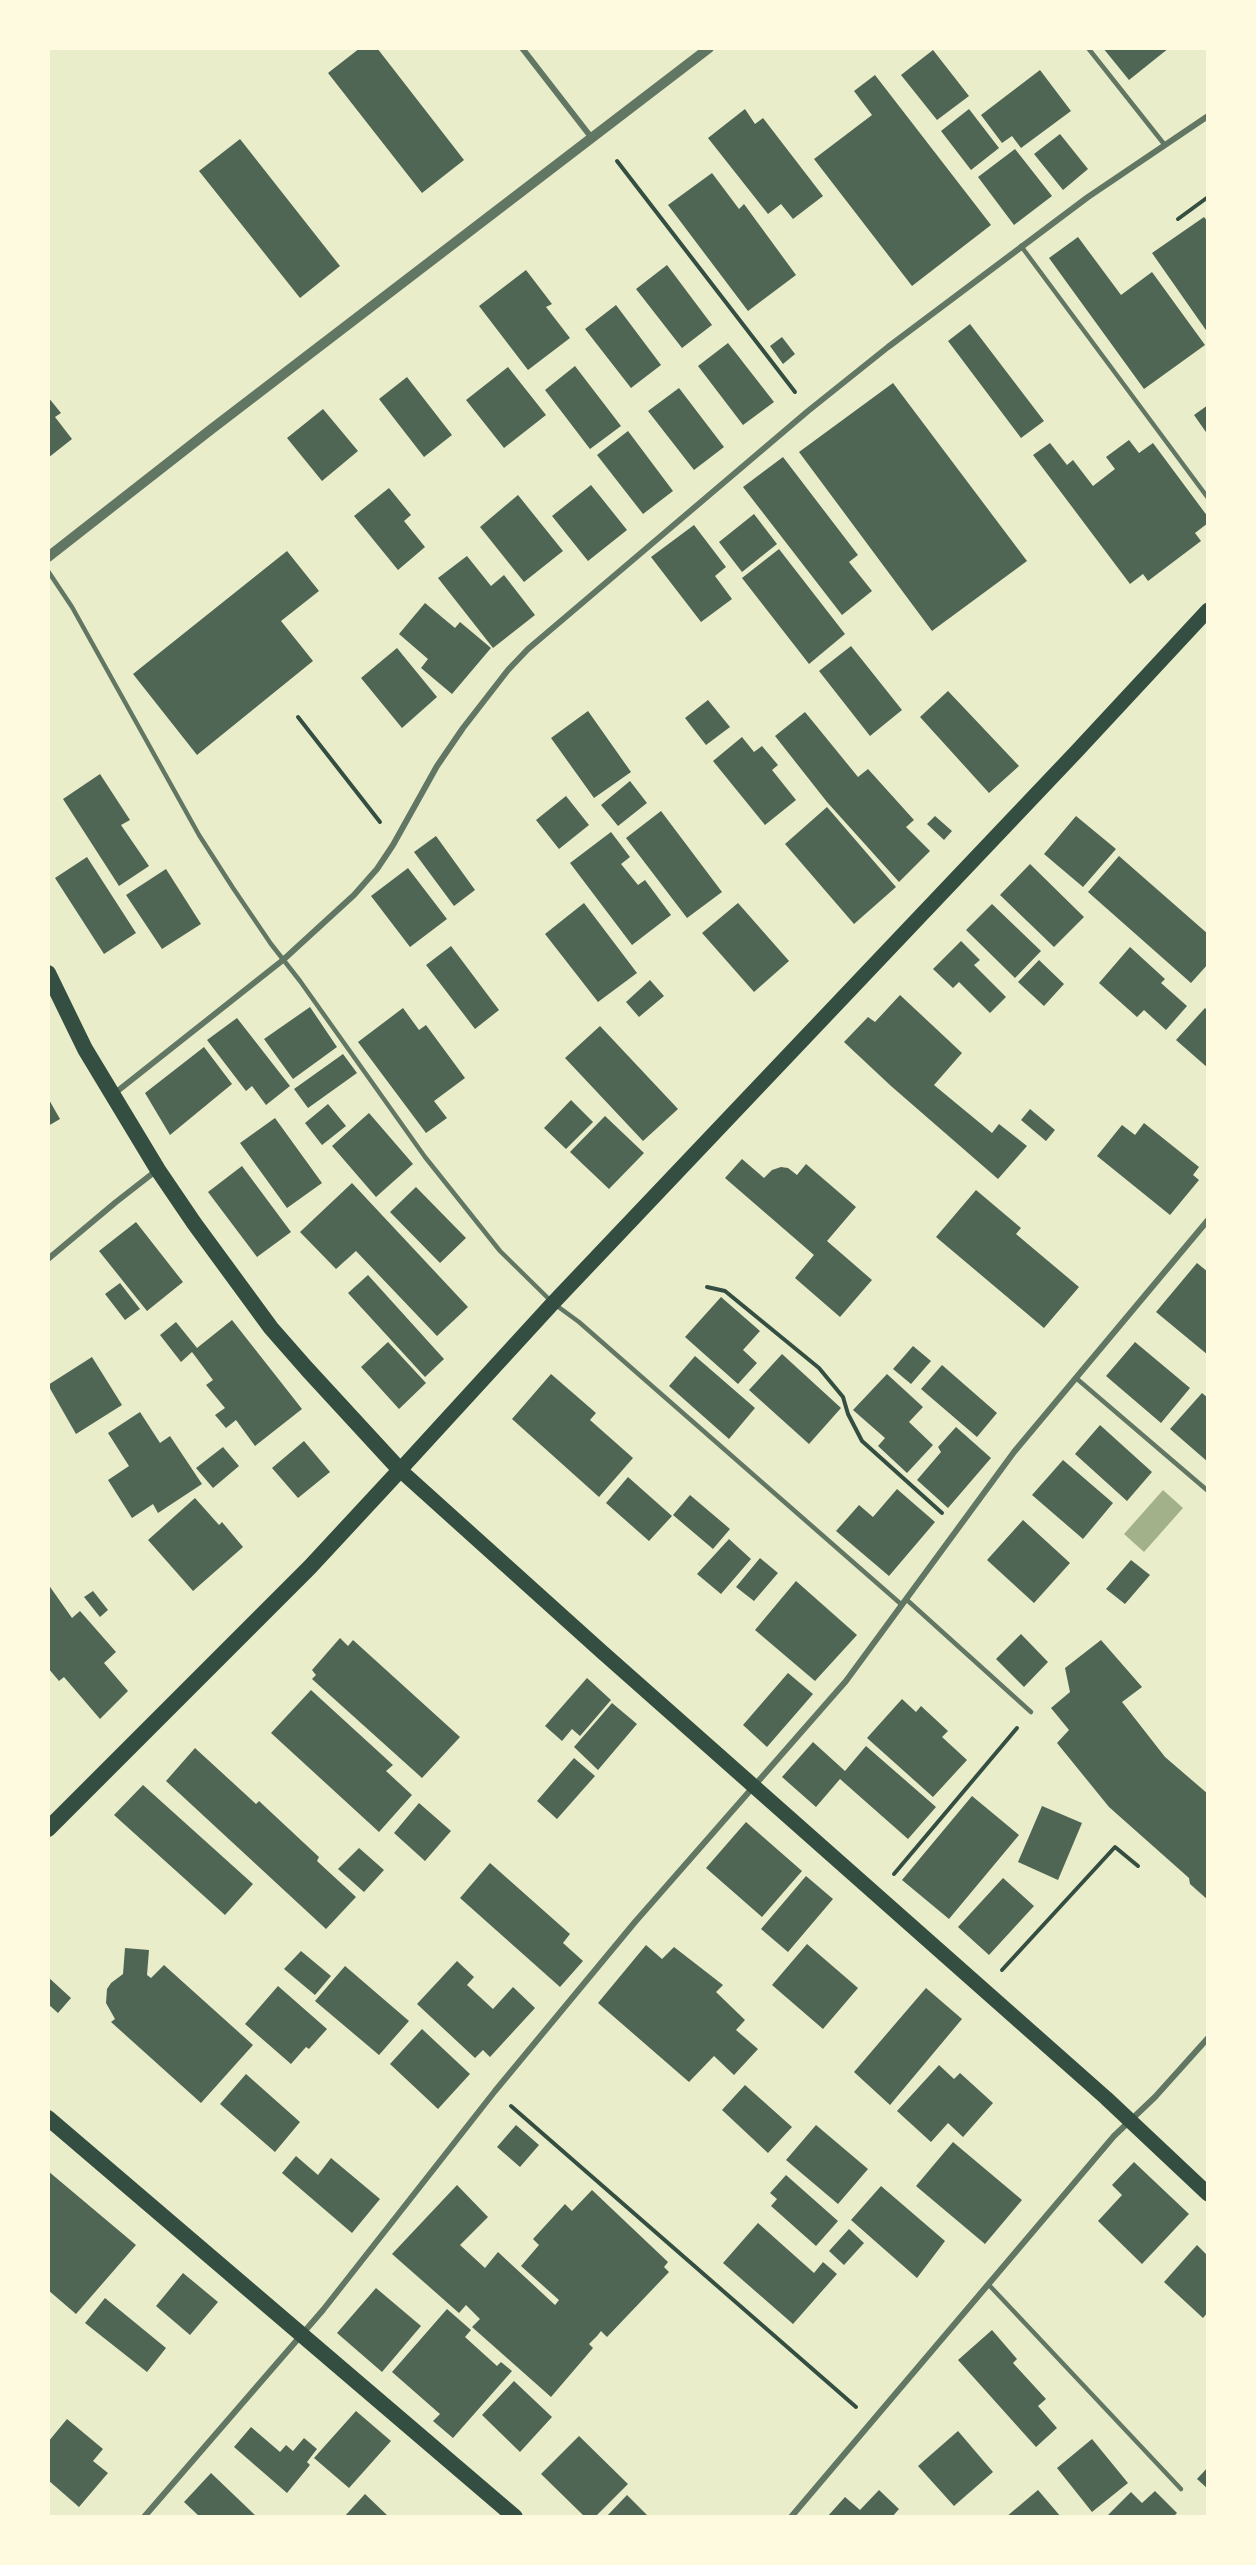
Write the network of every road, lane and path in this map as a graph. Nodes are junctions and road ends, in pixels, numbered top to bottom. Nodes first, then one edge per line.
1 (522, 48) edge
2 (709, 48) edge
3 (1089, 48) edge
4 (1208, 116) edge
5 (591, 137) junction
6 (1164, 144) junction
7 (617, 161) dead end
8 (1208, 197) edge
9 (1178, 219) dead end
10 (1021, 246) junction
11 (797, 395) dead end
12 (1208, 498) edge
13 (48, 557) edge
14 (48, 571) edge
15 (1208, 610) edge
16 (298, 717) dead end
17 (395, 841) junction
18 (283, 960) junction
19 (48, 973) edge
20 (112, 1096) junction
21 (158, 1170) junction
22 (1208, 1220) edge
23 (48, 1259) edge
24 (707, 1287) dead end
25 (553, 1303) junction
26 (1076, 1378) junction
27 (400, 1470) junction
28 (1208, 1491) edge
29 (958, 1527) junction
30 (904, 1602) junction
31 (1031, 1712) joint
32 (755, 1786) junction
33 (48, 1828) edge
34 (1138, 1866) dead end
35 (890, 1879) dead end
36 (984, 1991) junction
37 (1208, 2038) edge
38 (495, 2091) junction
39 (48, 2118) edge
40 (1130, 2120) junction
41 (1208, 2194) edge
42 (989, 2285) junction
43 (303, 2333) junction
44 (873, 2422) junction
45 (1181, 2489) dead end
46 (144, 2517) edge
47 (515, 2517) edge
48 (791, 2517) edge

1 - 5 street
2 - 5 street
3 - 6 lane
4 - 6 street
5 - 13 street
6 - 10 street
7 - 11 path
8 - 9 path
10 - 12 lane
10 - 17 street
14 - 18 lane
15 - 25 main road
16 - 17 path
17 - 18 street
18 - 20 street
18 - 25 lane
19 - 20 highway
20 - 21 highway
21 - 23 street
21 - 27 highway
22 - 26 street
24 - 29 path
25 - 27 main road
25 - 30 lane
26 - 28 lane
26 - 29 street
27 - 32 main road
27 - 33 highway
29 - 30 street
30 - 31 lane
30 - 32 street
31 - 35 path
32 - 36 main road
32 - 38 street
34 - 36 path
36 - 40 main road
37 - 40 street
38 - 43 street
38 - 44 path
39 - 43 highway
40 - 41 main road
40 - 42 street
42 - 44 street
42 - 45 lane
43 - 46 street
43 - 47 highway
44 - 48 street

